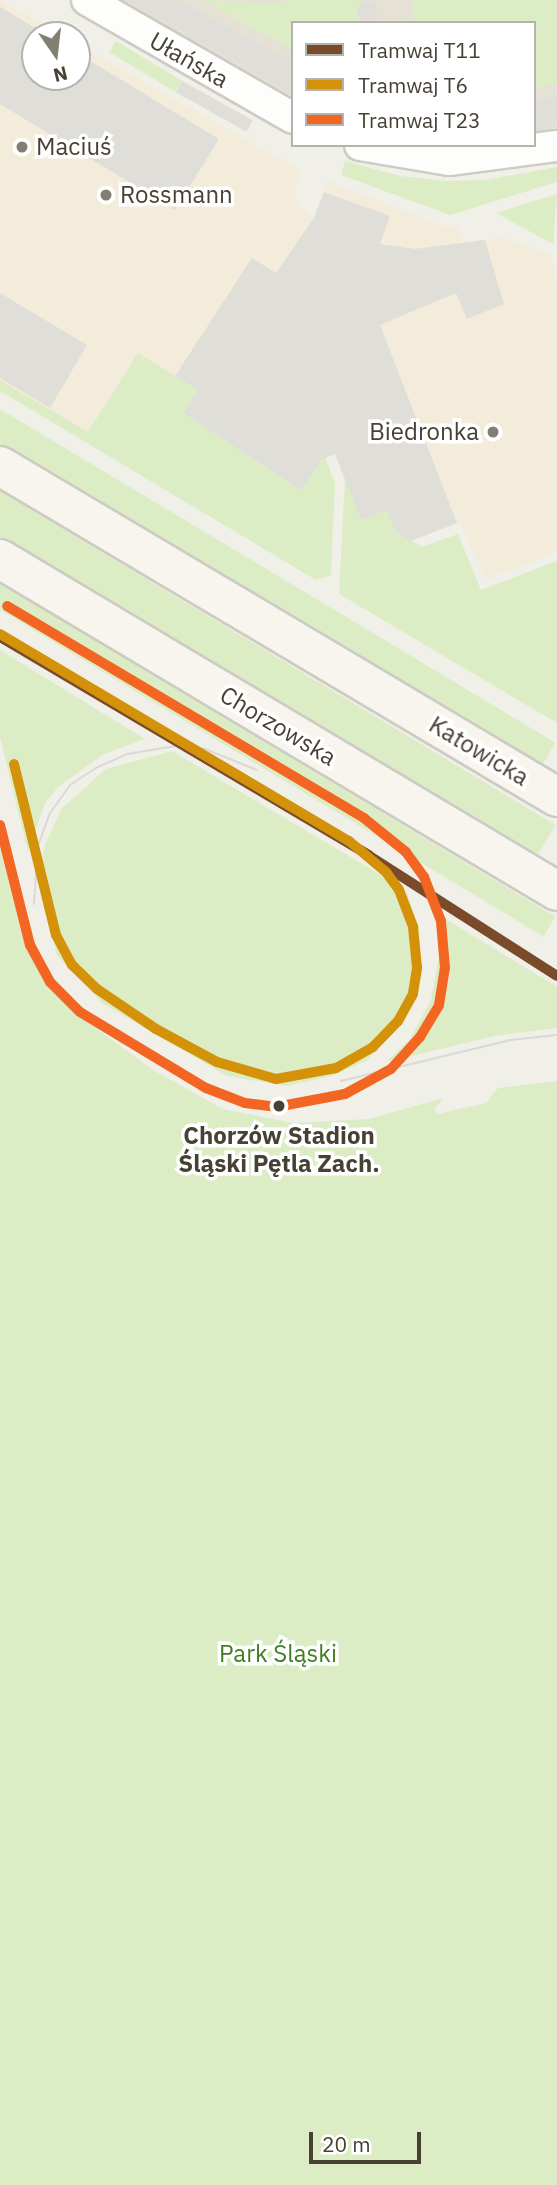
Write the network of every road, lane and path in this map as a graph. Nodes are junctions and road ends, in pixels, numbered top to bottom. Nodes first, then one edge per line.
1 (87, 0) edge
2 (291, 117) edge
3 (557, 146) edge
4 (372, 147) edge
5 (0, 466) edge
6 (0, 559) edge
7 (557, 797) edge
8 (557, 891) edge

1 - 2 street, Ułańska
3 - 4 street
5 - 7 main road, Katowicka
6 - 8 main road, Chorzowska

